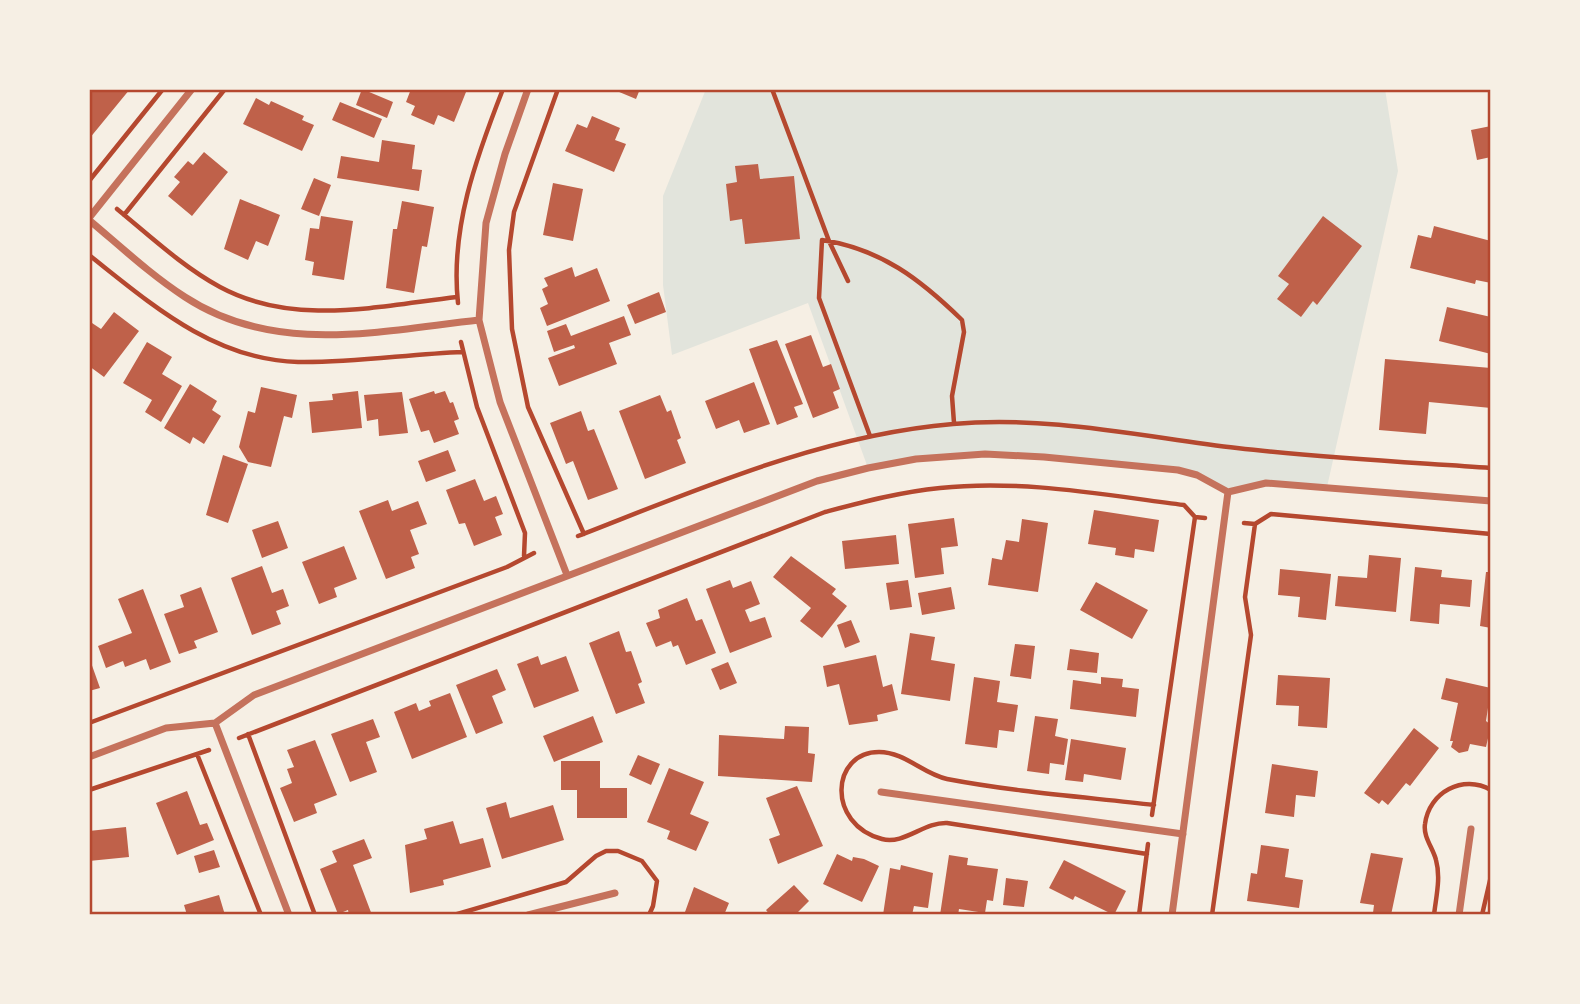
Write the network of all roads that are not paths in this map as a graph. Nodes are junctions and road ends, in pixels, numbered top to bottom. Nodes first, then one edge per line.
1 (192, 89) edge
2 (528, 89) edge
3 (89, 219) edge
4 (479, 320) junction
5 (1228, 492) junction
6 (1491, 501) edge
7 (567, 575) junction
8 (215, 723) junction
9 (89, 757) edge
10 (881, 792) dead end
11 (1471, 829) dead end
12 (1183, 834) junction
13 (615, 893) dead end
14 (289, 915) edge
15 (528, 915) edge
16 (1172, 915) edge
17 (1459, 915) edge

1 - 3 street
2 - 4 street
3 - 4 street
4 - 7 street
5 - 6 street
5 - 7 street
5 - 12 street
7 - 8 street
8 - 9 street
8 - 14 street
10 - 12 street
11 - 17 street
12 - 16 street
13 - 15 street

